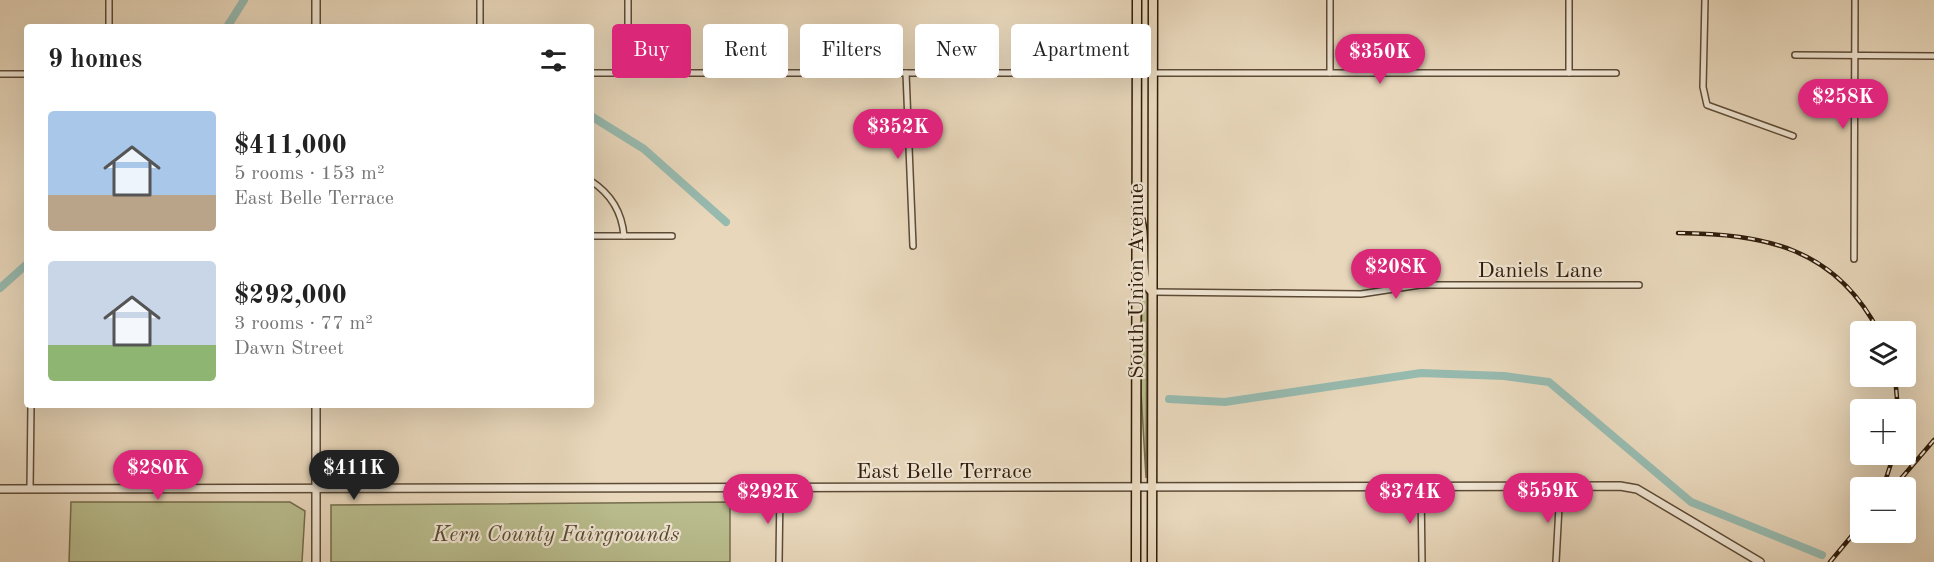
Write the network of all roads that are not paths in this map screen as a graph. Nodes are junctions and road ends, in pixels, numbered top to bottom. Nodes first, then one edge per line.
1 (109, 0) edge
2 (316, 0) edge
3 (480, 0) edge
4 (628, 0) edge
5 (1137, 0) edge
6 (1153, 0) edge
7 (1330, 0) edge
8 (1569, 0) edge
9 (1706, 0) edge
10 (1855, 0) edge
11 (109, 24) edge
12 (316, 24) edge
13 (480, 24) edge
14 (628, 24) edge
15 (1139, 24) edge
16 (1150, 24) edge
17 (1796, 55) dead end
18 (1855, 56) junction
19 (1934, 56) edge
20 (594, 73) edge
21 (612, 73) edge
22 (691, 73) edge
23 (906, 73) junction
24 (1011, 73) edge
25 (1151, 73) edge
26 (1330, 73) junction
27 (1569, 73) junction
28 (1616, 73) dead end
29 (0, 74) edge
30 (24, 74) edge
31 (1144, 78) edge
32 (1144, 78) edge
33 (1793, 136) dead end
34 (594, 183) edge
35 (1136, 211) junction
36 (594, 236) edge
37 (624, 236) junction
38 (672, 236) dead end
39 (913, 246) dead end
40 (1854, 259) dead end
41 (1640, 285) dead end
42 (1153, 292) junction
43 (32, 408) edge
44 (316, 408) edge
45 (316, 488) junction
46 (780, 488) junction
47 (1136, 488) junction
48 (1152, 488) junction
49 (1421, 488) junction
50 (1560, 488) junction
51 (0, 489) edge
52 (30, 489) junction
53 (316, 562) edge
54 (779, 562) edge
55 (1136, 562) edge
56 (1152, 562) edge
57 (1422, 562) edge
58 (1556, 562) edge
59 (1760, 562) edge

1 - 11 street
2 - 12 street
3 - 13 street
4 - 14 street
5 - 15 main road, South Union Avenue
6 - 16 main road, South Union Avenue
7 - 26 street
8 - 27 street
9 - 33 street
10 - 18 street
17 - 18 street
18 - 19 street
18 - 40 street
20 - 21 street
22 - 23 street
23 - 24 street
23 - 39 street
25 - 26 street
26 - 27 street
27 - 28 street
29 - 30 street
31 - 35 main road, South Union Avenue
32 - 42 main road, South Union Avenue
34 - 37 street
35 - 42 main road
35 - 47 main road, South Union Avenue
36 - 37 street
37 - 38 street
41 - 42 street, Daniels Lane
42 - 48 main road, South Union Avenue
43 - 52 street
44 - 45 street
45 - 46 street, East Belle Terrace
45 - 52 street, East Belle Terrace
45 - 53 street
46 - 47 street, East Belle Terrace
46 - 54 street
47 - 48 street, East Belle Terrace
47 - 55 main road, South Union Avenue
48 - 49 street, East Belle Terrace
48 - 56 main road, South Union Avenue
49 - 50 street, East Belle Terrace
49 - 57 street
50 - 58 street
50 - 59 street, East Belle Terrace
51 - 52 street, East Belle Terrace

